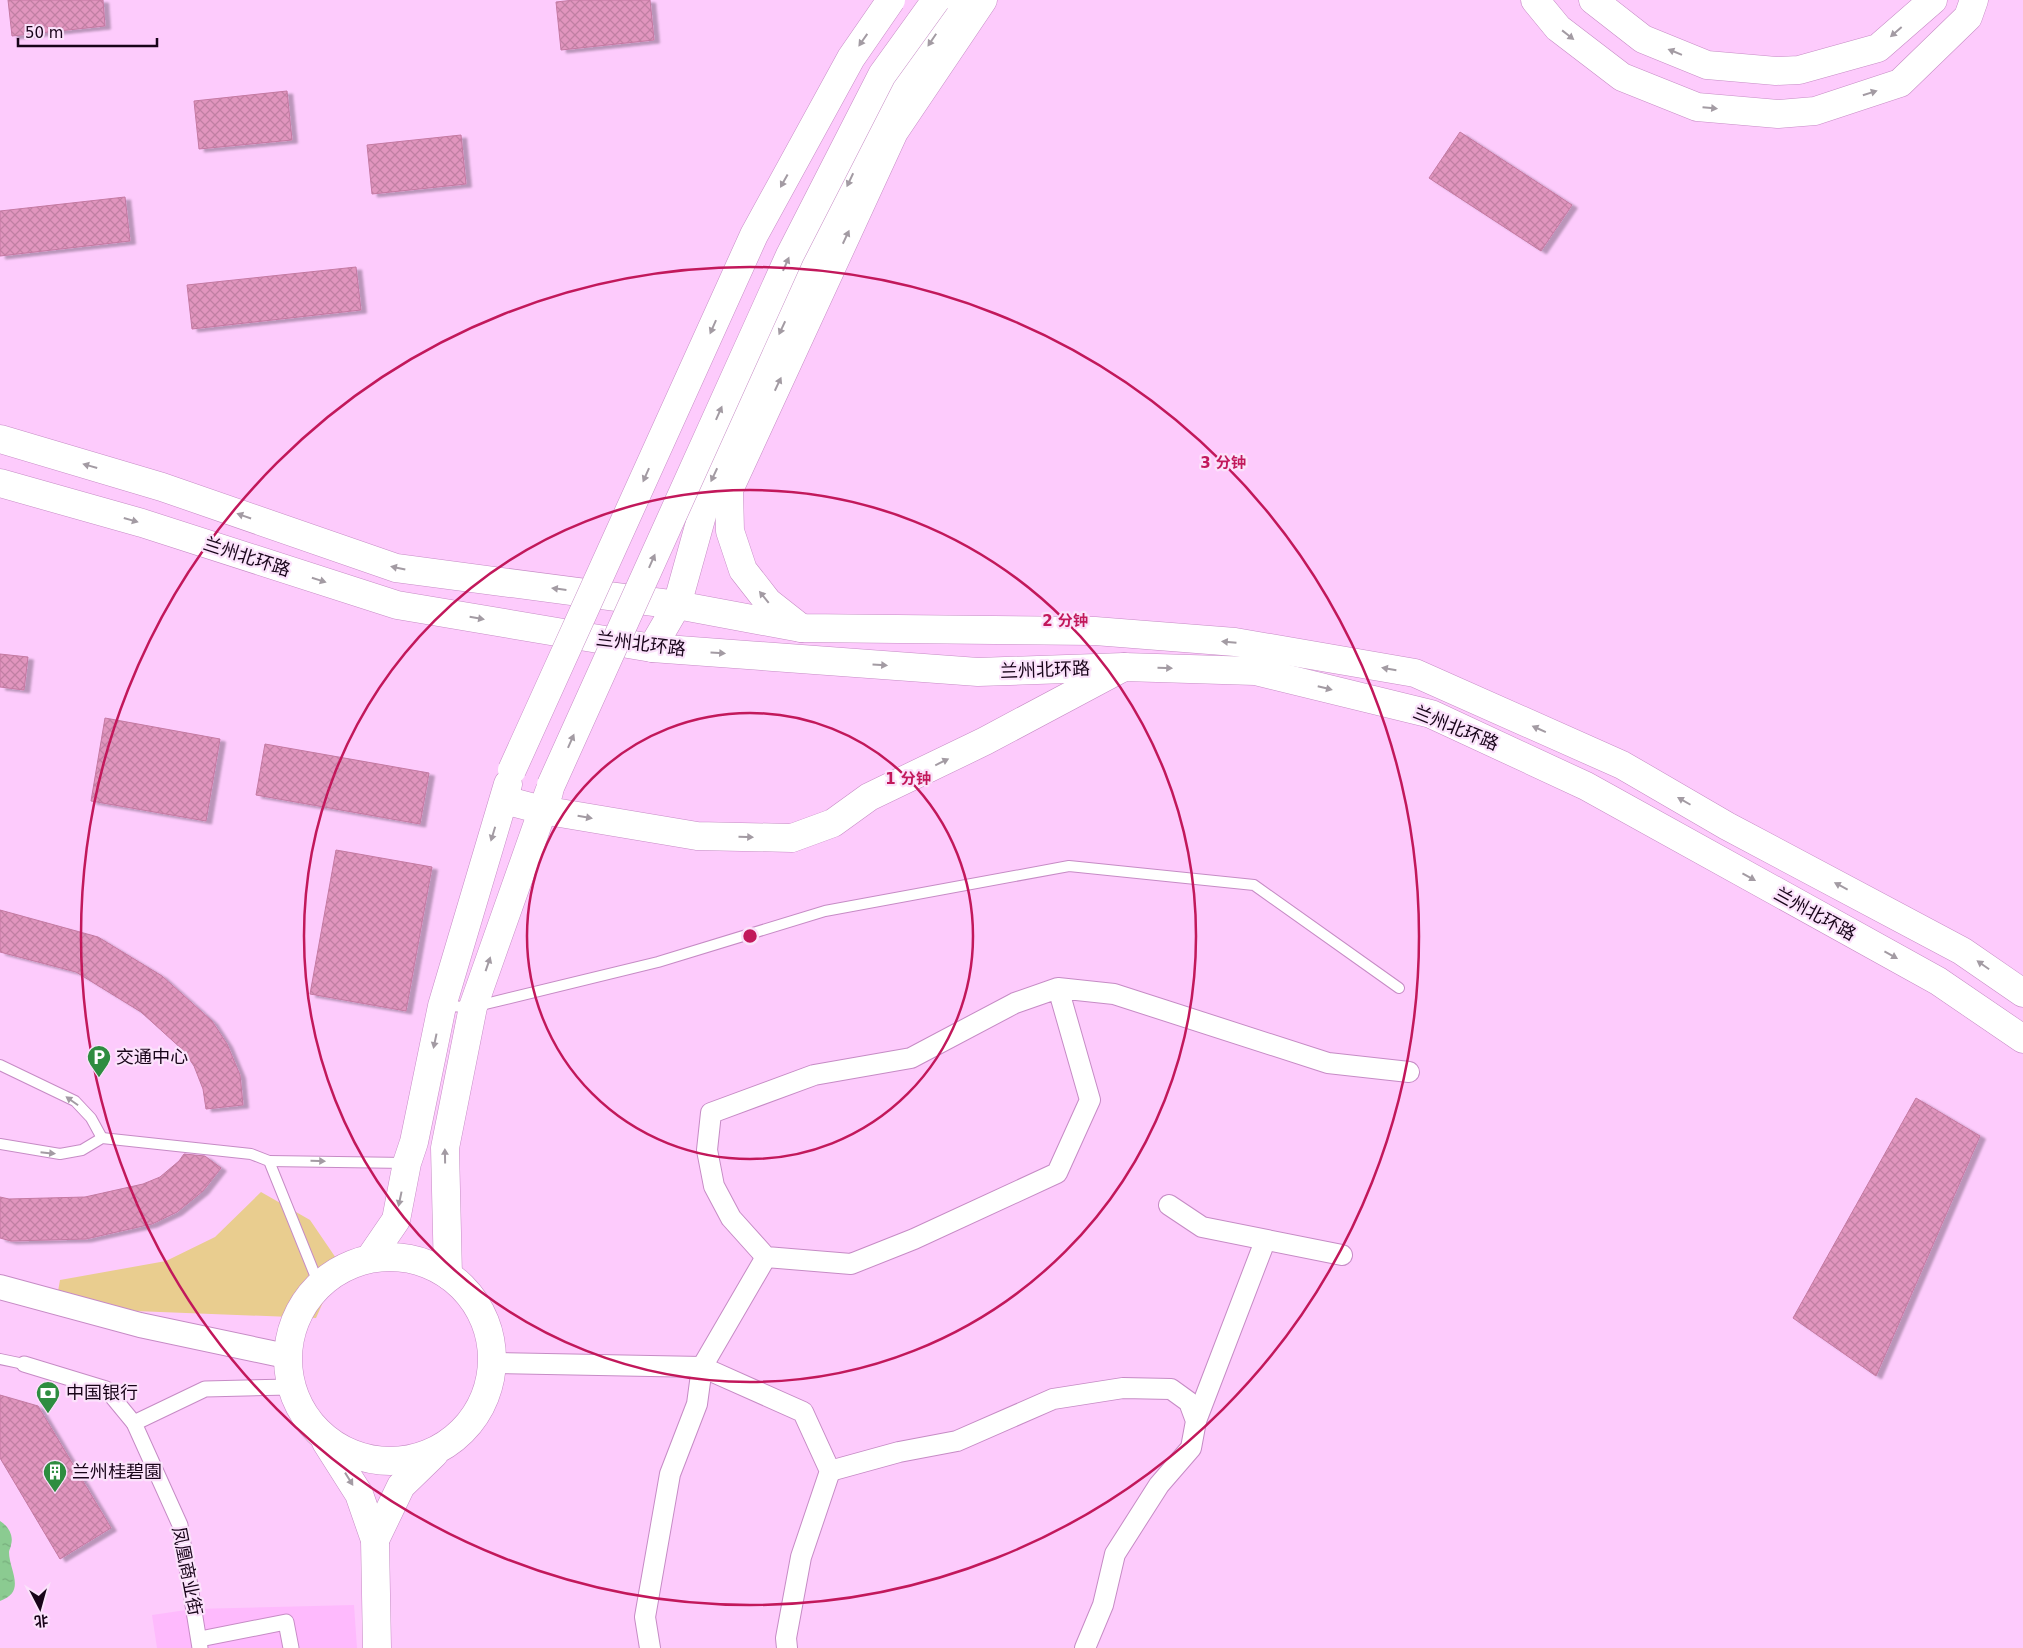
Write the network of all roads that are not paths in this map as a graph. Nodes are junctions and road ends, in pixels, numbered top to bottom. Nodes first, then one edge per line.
1 (892, 0) edge
2 (936, 0) edge
3 (960, 0) edge
4 (983, 0) edge
5 (1535, 0) edge
6 (1592, 0) edge
7 (1933, 0) edge
8 (1974, 0) edge
9 (0, 439) edge
10 (0, 483) edge
11 (677, 604) junction
12 (801, 628) junction
13 (652, 648) junction
14 (1124, 667) junction
15 (547, 797) junction
16 (504, 800) junction
17 (1058, 988) junction
18 (1399, 988) dead end
19 (2023, 993) edge
20 (442, 1006) junction
21 (473, 1007) junction
22 (2023, 1039) edge
23 (0, 1065) edge
24 (1409, 1072) dead end
25 (102, 1138) junction
26 (0, 1144) edge
27 (269, 1160) junction
28 (408, 1163) junction
29 (1169, 1205) dead end
30 (1264, 1241) junction
31 (1342, 1255) dead end
32 (766, 1257) junction
33 (370, 1258) junction
34 (448, 1275) junction
35 (319, 1285) junction
36 (0, 1287) edge
37 (286, 1356) junction
38 (0, 1358) edge
39 (492, 1363) junction
40 (24, 1364) joint
41 (702, 1368) junction
42 (290, 1387) junction
43 (1196, 1421) junction
44 (134, 1423) junction
45 (323, 1438) junction
46 (437, 1451) junction
47 (830, 1471) junction
48 (376, 1540) junction
49 (200, 1644) edge
50 (291, 1648) edge
51 (377, 1648) edge
52 (650, 1648) edge
53 (787, 1648) edge
54 (1085, 1648) edge

1 -> 16 main road, bridge
15 -> 2 main road, bridge
3 -> 11 main road
12 -> 4 main road
5 -> 8 main road
7 -> 6 main road
11 -> 9 main road, 兰州北环路
10 -> 13 main road, 兰州北环路
11 - 12 main road, 兰州北环路
11 - 13 main road
19 -> 12 main road, 兰州北环路
13 -> 14 main road, 兰州北环路
15 -> 14 main road
14 -> 22 main road, 兰州北环路
15 - 16 main road
21 -> 15 main road
16 -> 20 main road
17 - 24 street
17 - 32 street
17 - 32 street
18 - 21 lane
20 - 21 lane
20 -> 28 main road
34 -> 21 main road
25 -> 23 lane
26 -> 25 lane
25 - 27 lane
27 -> 28 lane
27 - 35 lane
28 -> 33 main road
29 - 30 street
30 - 31 street
30 - 43 street
32 - 41 street
33 - 34 main road
33 - 35 main road
34 - 39 main road
35 - 37 main road
36 - 37 street
37 - 42 main road
38 - 40 lane
39 - 41 street
39 - 46 main road
40 - 44 street, 凤凰商业街
41 - 47 street
41 - 52 street
42 - 44 street
42 - 45 main road
43 - 47 street
43 - 54 street
44 - 49 street, 凤凰商业街
45 - 46 main road
45 -> 48 main road
46 - 48 main road
47 - 53 street
48 - 51 main road
49 - 50 street

